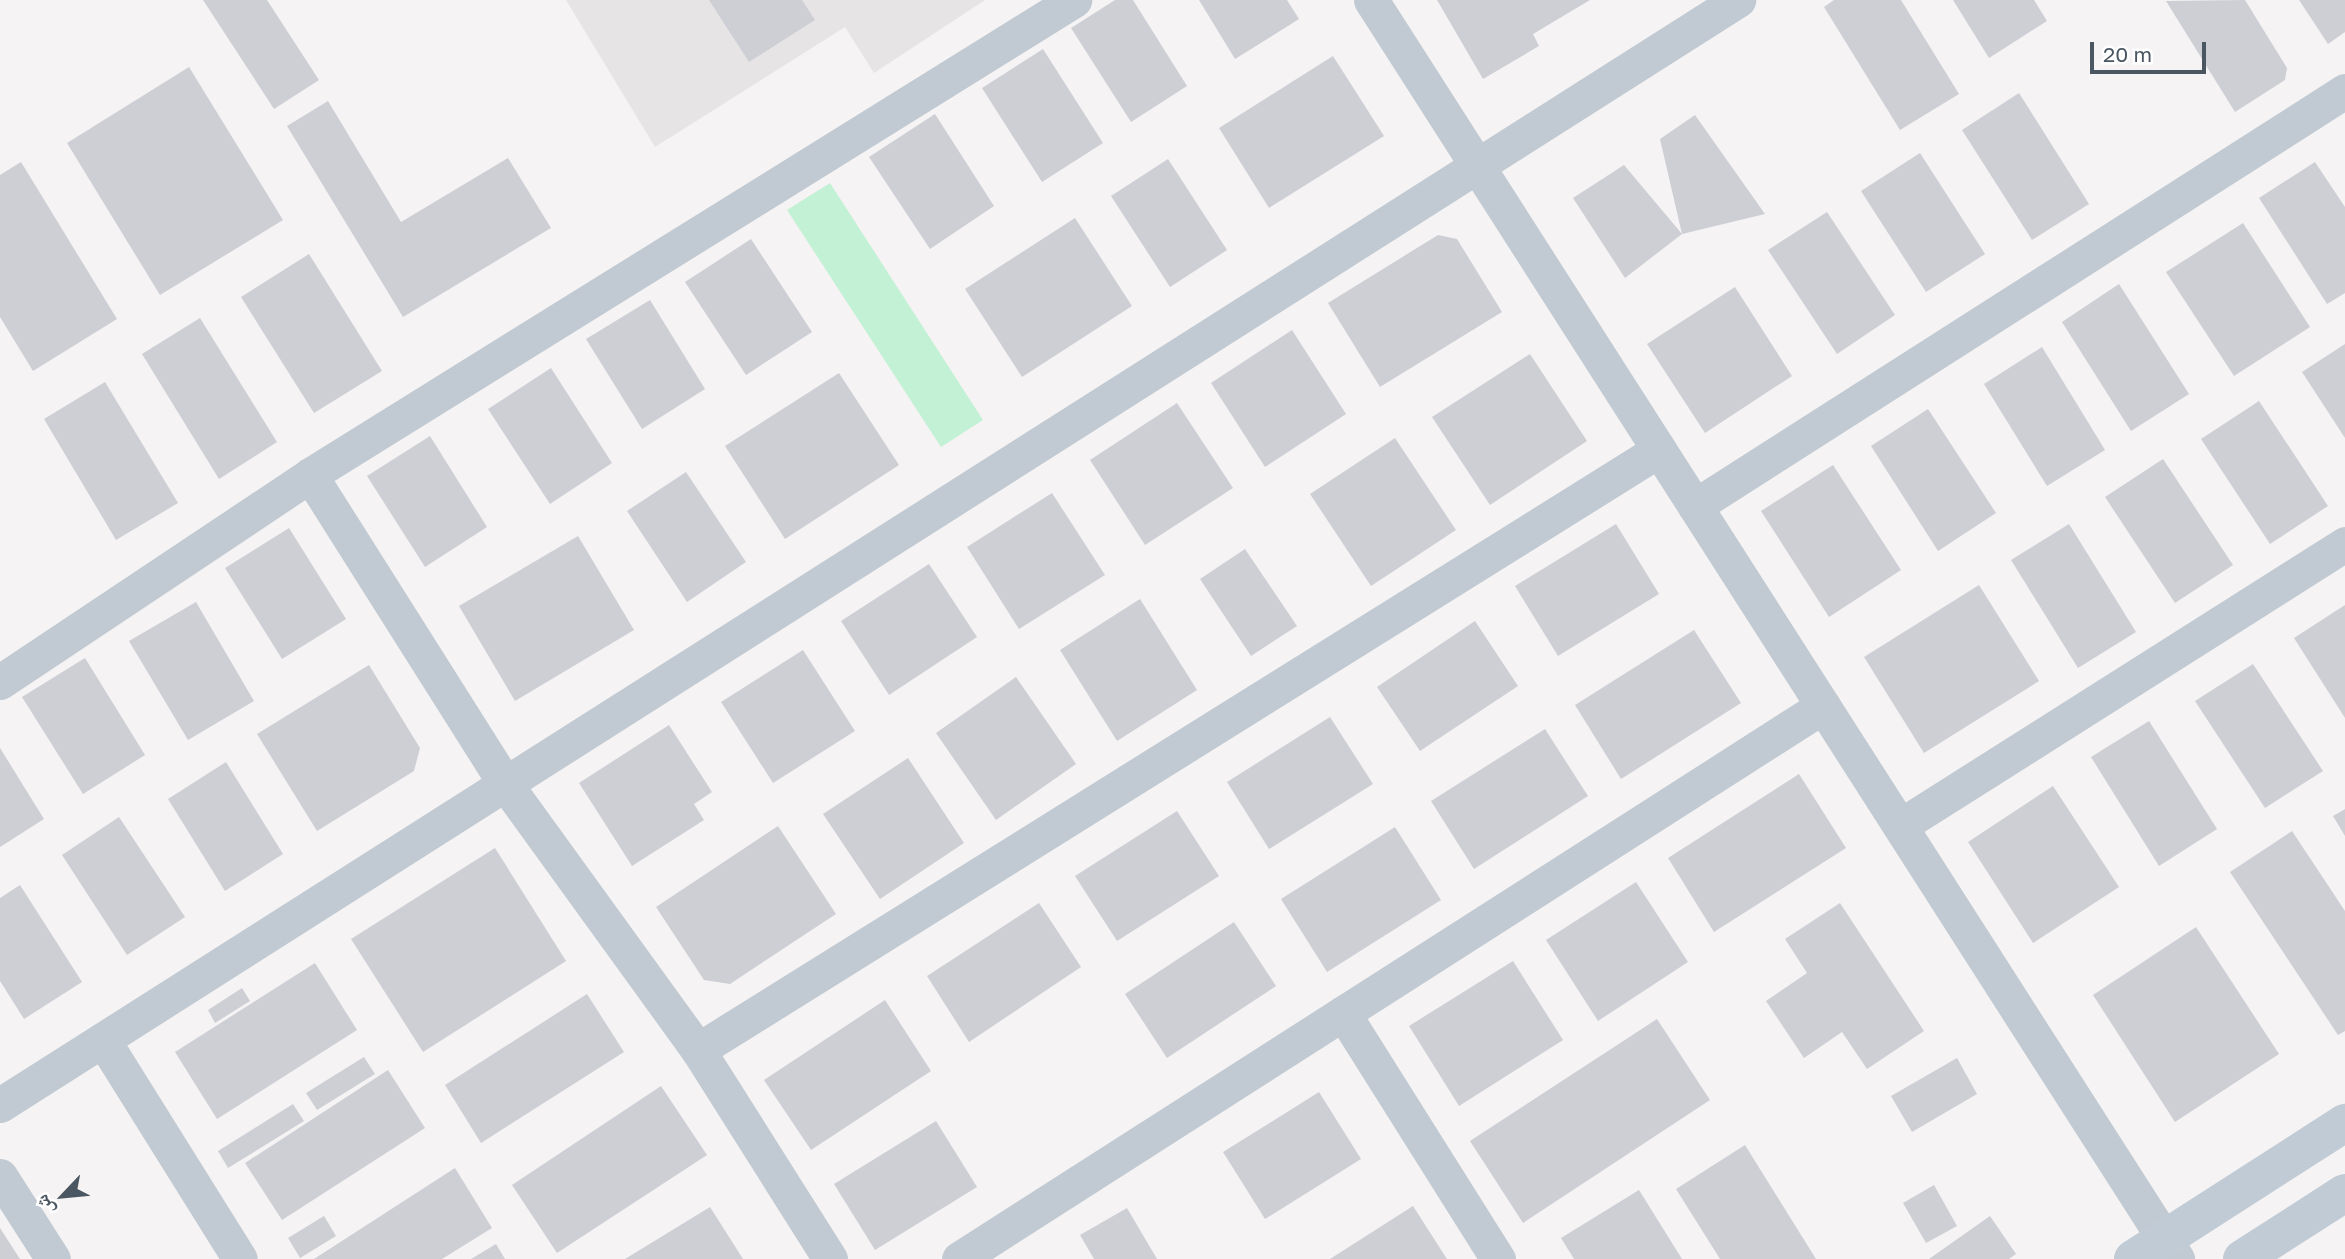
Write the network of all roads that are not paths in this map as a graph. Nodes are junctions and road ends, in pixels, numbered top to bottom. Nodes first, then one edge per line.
1 (1074, 0) edge
2 (1371, 0) edge
3 (1738, 0) edge
4 (2345, 91) edge
5 (1477, 166) junction
6 (1659, 450) junction
7 (310, 475) junction
8 (1695, 506) junction
9 (2345, 544) edge
10 (0, 681) edge
11 (1823, 706) junction
12 (504, 782) junction
13 (1900, 826) junction
14 (1343, 1013) junction
15 (103, 1040) junction
16 (698, 1050) junction
17 (0, 1105) edge
18 (2345, 1123) edge
19 (0, 1176) edge
20 (2345, 1193) edge
21 (2158, 1252) edge
22 (53, 1259) edge
23 (240, 1259) edge
24 (830, 1259) edge
25 (959, 1259) edge
26 (1498, 1259) edge
27 (2242, 1259) edge

1 - 7 street
2 - 5 street
3 - 5 street
4 - 8 street
5 - 6 street
5 - 12 street
6 - 8 street
6 - 16 street
7 - 10 street
7 - 12 street
8 - 11 street
9 - 13 street
11 - 13 street
11 - 14 street
12 - 15 street
12 - 16 street
13 - 21 street
14 - 25 street
14 - 26 street
15 - 17 street
15 - 23 street
16 - 24 street
18 - 21 street
19 - 22 street
20 - 27 street

